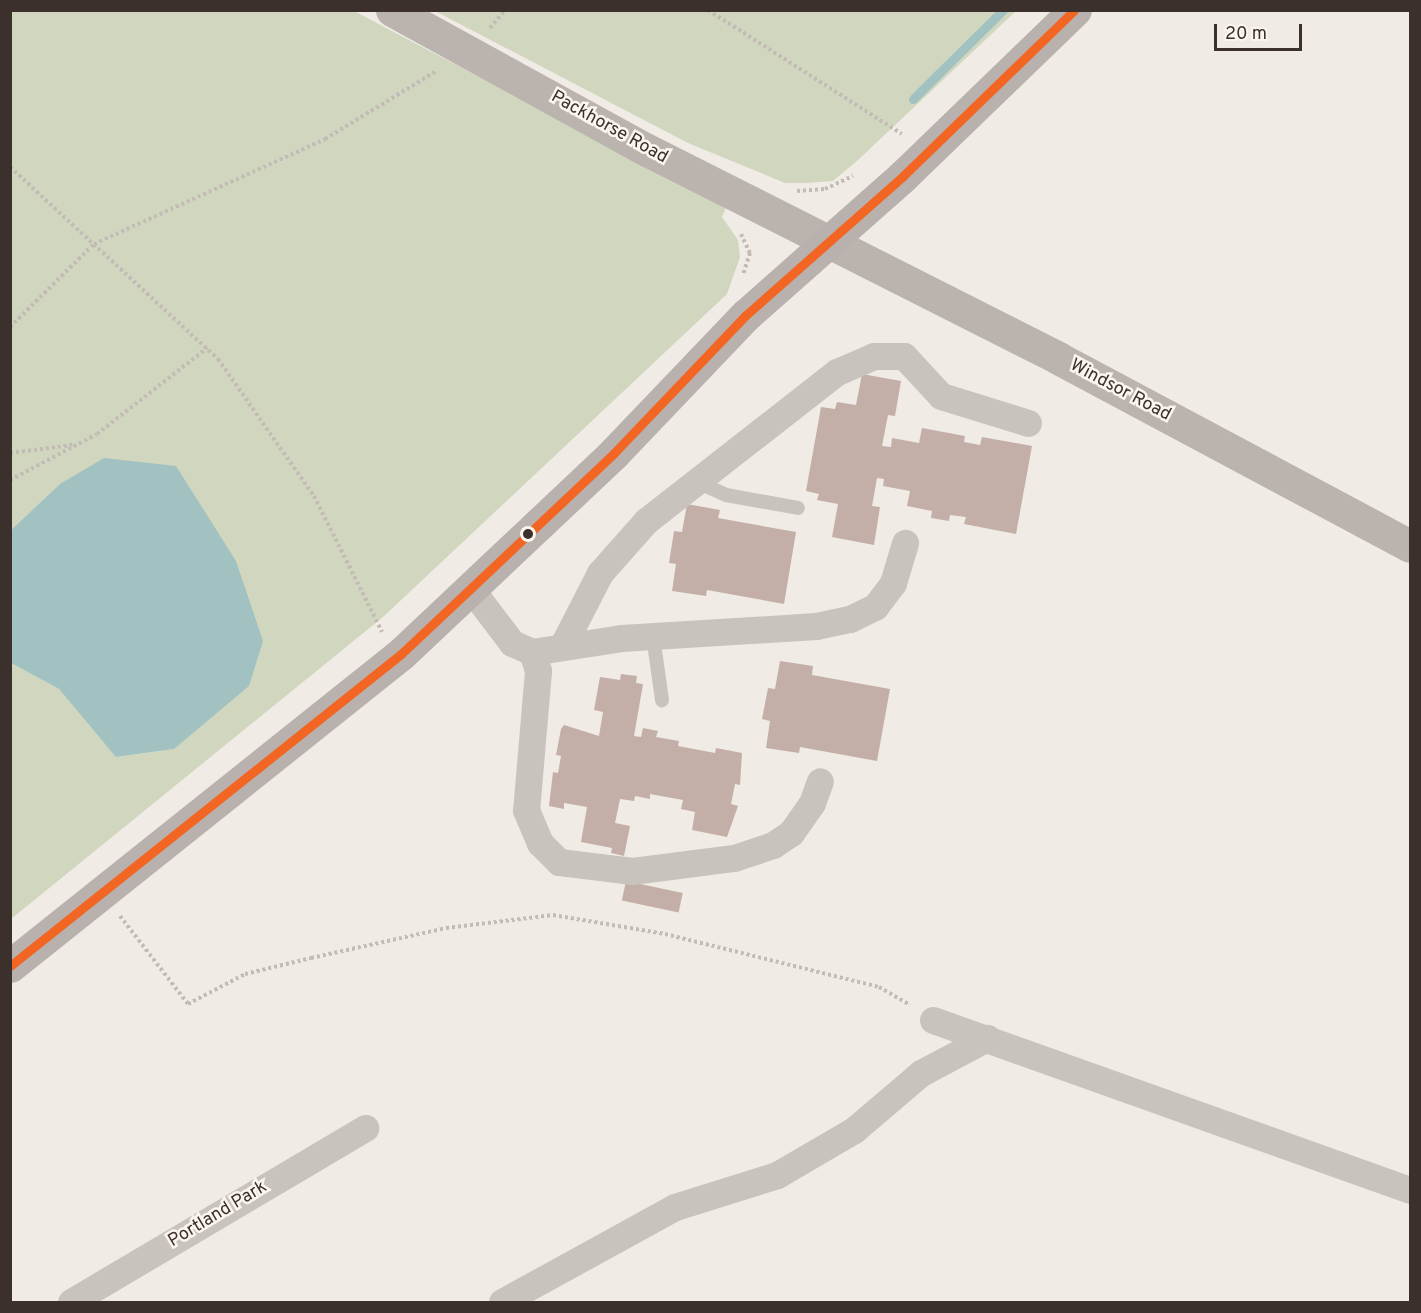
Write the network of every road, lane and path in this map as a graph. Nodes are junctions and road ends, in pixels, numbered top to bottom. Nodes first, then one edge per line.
1 (392, 10) edge
2 (708, 10) edge
3 (1075, 10) edge
4 (470, 51) junction
5 (913, 127) dead end
6 (904, 135) junction
7 (896, 143) dead end
8 (10, 167) edge
9 (862, 172) dead end
10 (754, 203) junction
11 (828, 240) junction
12 (94, 244) junction
13 (741, 283) dead end
14 (10, 327) edge
15 (207, 348) junction
16 (1028, 423) dead end
17 (77, 444) junction
18 (10, 453) edge
19 (10, 480) edge
20 (698, 482) junction
21 (798, 507) dead end
22 (905, 543) dead end
23 (1410, 546) edge
24 (471, 589) junction
25 (388, 621) dead end
26 (379, 629) junction
27 (370, 636) dead end
28 (653, 636) junction
29 (562, 647) junction
30 (532, 652) junction
31 (401, 654) junction
32 (662, 700) dead end
33 (819, 781) dead end
34 (101, 891) junction
35 (10, 966) edge
36 (933, 1020) joint
37 (987, 1038) junction
38 (365, 1128) dead end
39 (1410, 1190) edge
40 (71, 1302) edge
41 (502, 1302) edge

1 - 4 main road, Packhorse Road
2 - 6 path
3 - 11 main road
4 - 10 main road, Packhorse Road
4 - 12 path
5 - 6 path
6 - 7 path
8 - 12 path
9 - 10 path
10 - 11 main road, Packhorse Road
10 - 13 path
11 - 23 main road, Windsor Road
11 - 24 main road
12 - 14 path
12 - 15 path
15 - 17 path
15 - 26 path
16 - 20 street
17 - 18 path
17 - 19 path
20 - 21 lane
20 - 29 street
22 - 28 street
24 - 30 street
24 - 31 main road
25 - 26 path
26 - 27 path
26 - 31 path
28 - 29 street
28 - 32 lane
29 - 30 street
30 - 33 street
31 - 34 main road
34 - 35 main road
34 - 36 path
36 - 37 street
37 - 39 street
37 - 41 street
38 - 40 street, Portland Park

